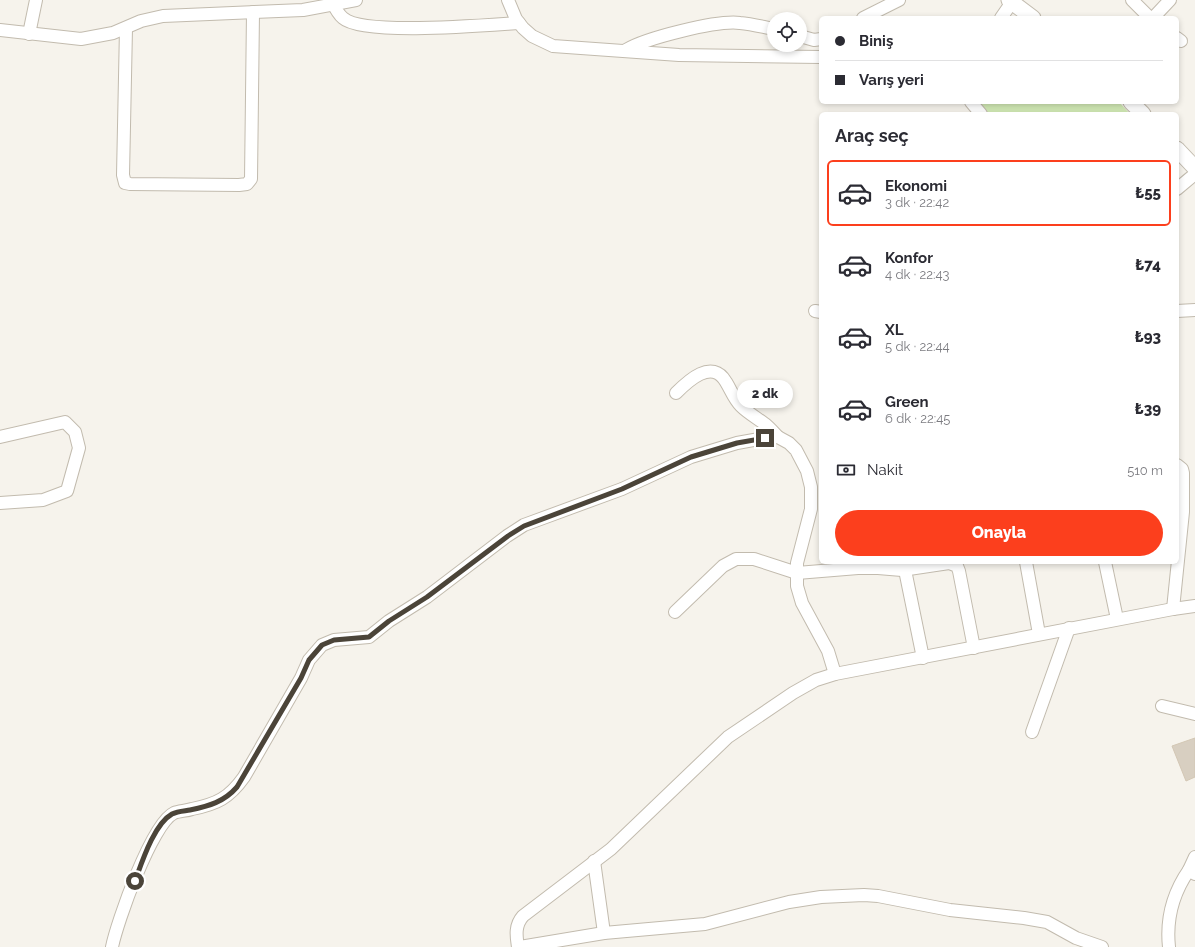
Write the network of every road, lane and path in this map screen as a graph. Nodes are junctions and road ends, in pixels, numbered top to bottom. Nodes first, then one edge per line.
1 (36, 0) edge
2 (356, 0) edge
3 (508, 0) edge
4 (899, 0) edge
5 (1132, 0) edge
6 (1170, 0) edge
7 (1010, 1) edge
8 (332, 2) edge
9 (249, 8) edge
10 (867, 16) edge
11 (1002, 16) edge
12 (1030, 16) edge
13 (1150, 16) edge
14 (1154, 16) edge
15 (519, 23) junction
16 (126, 28) junction
17 (767, 28) edge
18 (0, 30) edge
19 (29, 34) junction
20 (807, 38) edge
21 (819, 39) edge
22 (625, 50) junction
23 (819, 57) edge
24 (973, 104) edge
25 (1133, 104) edge
26 (979, 112) edge
27 (1141, 112) edge
28 (1179, 151) edge
29 (1195, 168) edge
30 (1195, 174) edge
31 (1179, 186) edge
32 (1195, 310) edge
33 (1179, 311) edge
34 (676, 393) dead end
35 (0, 437) edge
36 (778, 437) junction
37 (1179, 467) edge
38 (0, 503) edge
39 (1179, 551) edge
40 (943, 564) edge
41 (952, 564) edge
42 (1026, 564) edge
43 (1105, 564) edge
44 (1178, 564) edge
45 (905, 570) junction
46 (797, 573) junction
47 (1195, 606) edge
48 (1173, 609) junction
49 (675, 612) dead end
50 (1116, 619) junction
51 (1069, 628) junction
52 (1039, 634) junction
53 (974, 648) junction
54 (923, 658) junction
55 (835, 674) junction
56 (1162, 706) dead end
57 (1195, 714) edge
58 (1032, 732) dead end
59 (1195, 857) edge
60 (594, 861) junction
61 (1192, 872) edge
62 (604, 933) junction
63 (112, 947) edge
64 (519, 947) edge
65 (1102, 947) edge
66 (1168, 947) edge

1 - 19 street
2 - 8 street
3 - 15 street
4 - 10 street
5 - 13 street
6 - 14 street
7 - 11 street
7 - 12 street
8 - 9 street
8 - 15 street
9 - 16 street
9 - 16 street
15 - 22 street
16 - 19 street
17 - 22 street
18 - 19 street
20 - 21 street
22 - 23 street
24 - 26 street
25 - 27 street
28 - 29 street
30 - 31 street
32 - 33 street
34 - 36 street
35 - 38 street
36 - 46 street
36 - 63 street
37 - 39 street
40 - 45 street
41 - 53 street
42 - 52 street
43 - 50 street
44 - 48 street
45 - 46 street
45 - 54 street
46 - 49 street
46 - 55 street
47 - 48 street
48 - 50 street
50 - 51 street
51 - 52 street
51 - 58 street
52 - 53 street
53 - 54 street
54 - 55 street
55 - 60 street
56 - 57 street
59 - 61 street
60 - 62 street
60 - 64 street
61 - 66 street
62 - 64 street
62 - 65 street

